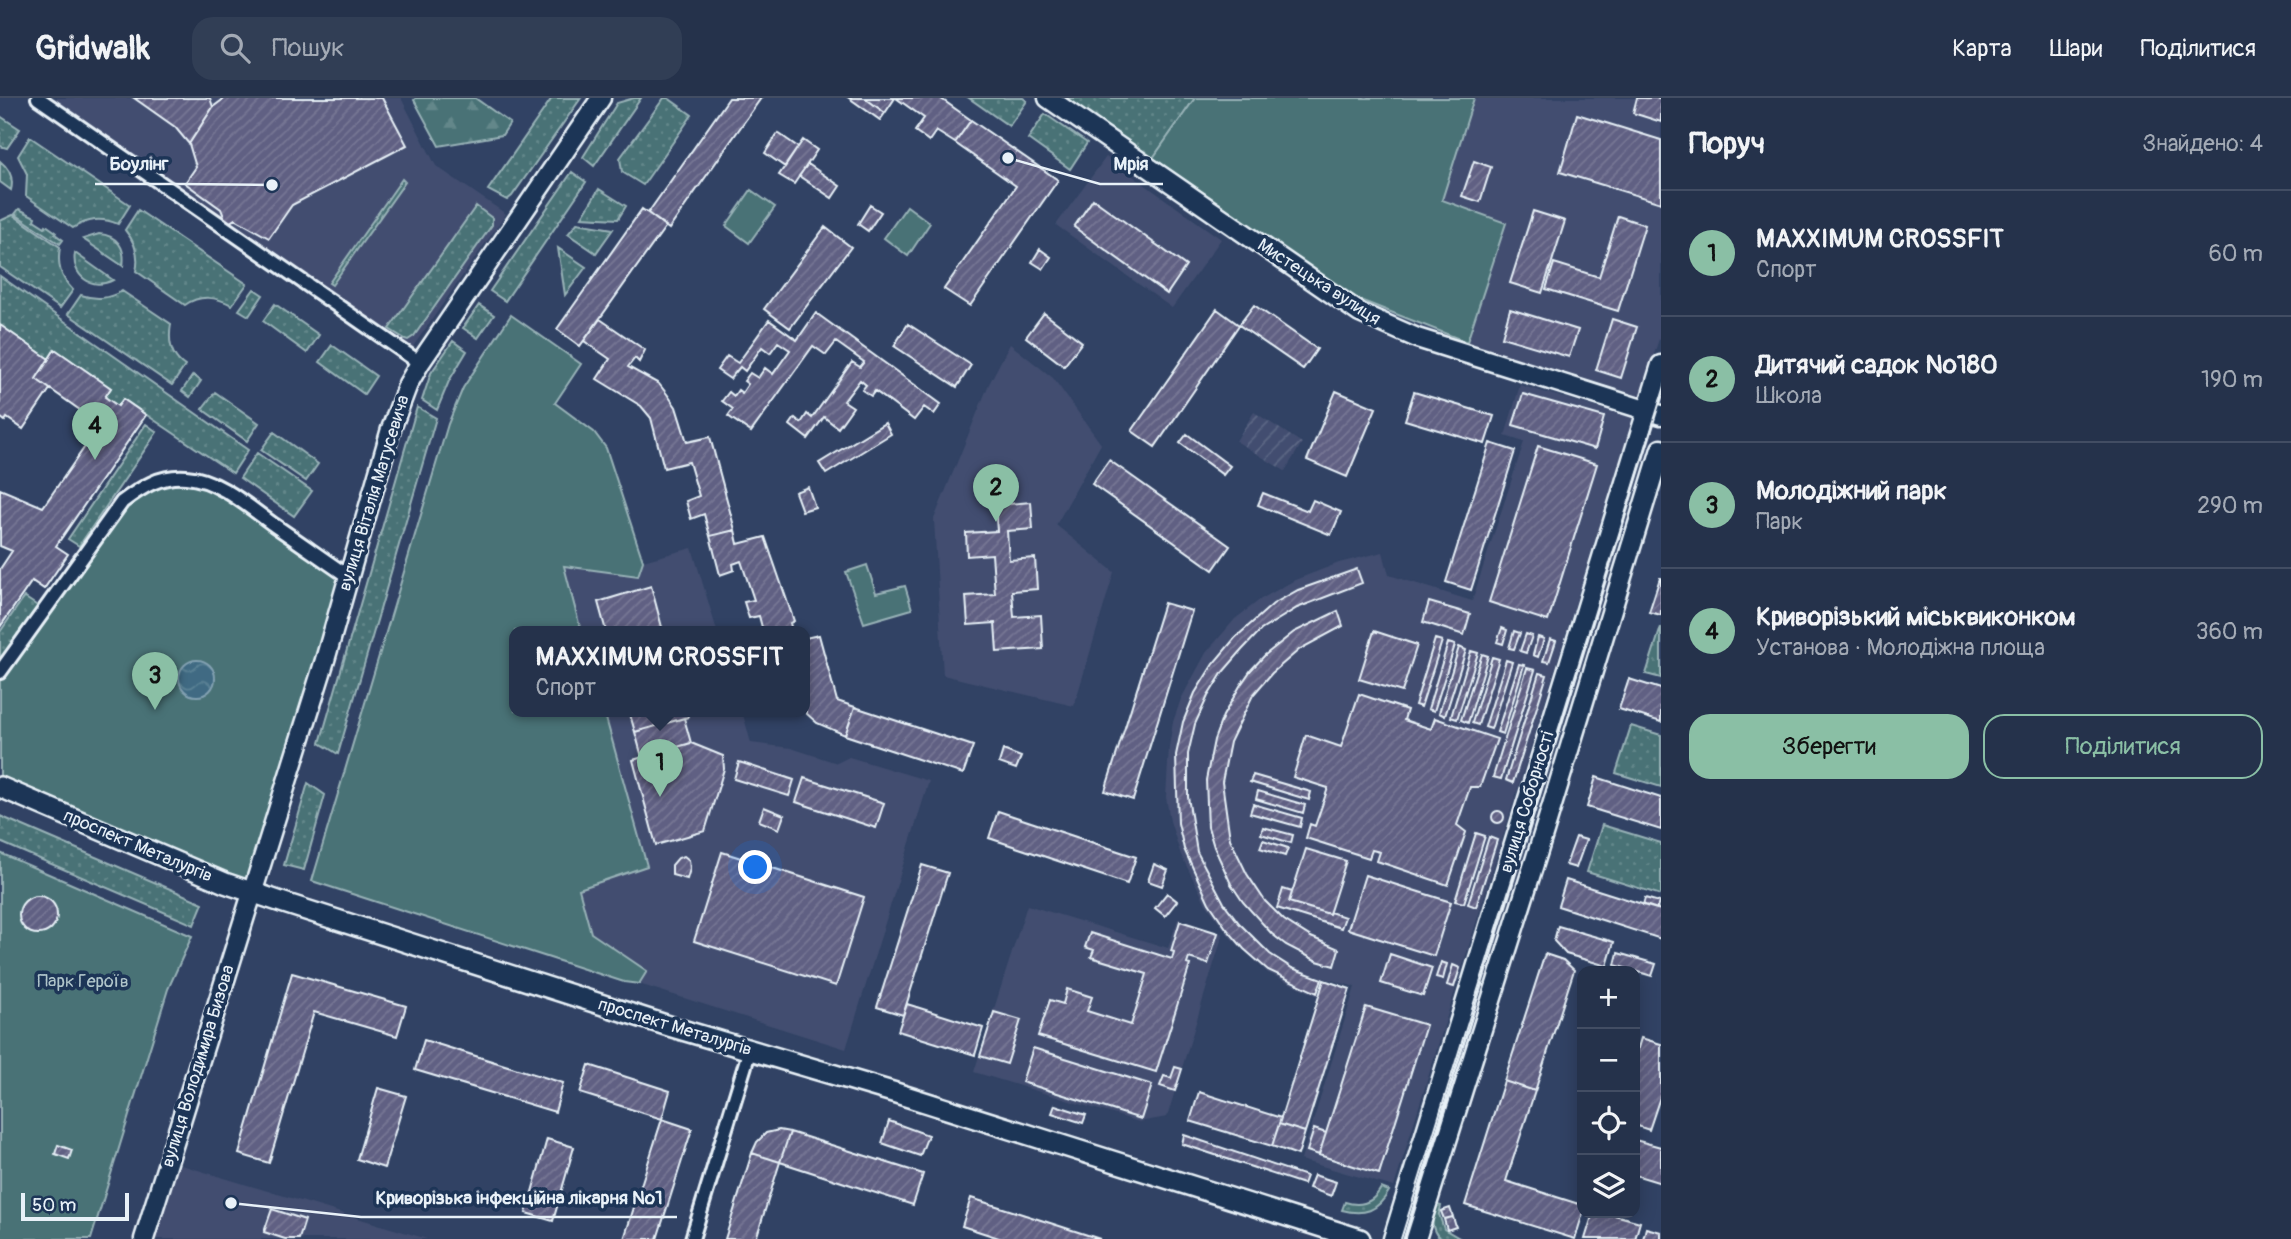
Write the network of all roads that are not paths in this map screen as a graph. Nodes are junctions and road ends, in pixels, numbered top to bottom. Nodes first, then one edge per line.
1 (38, 98) edge
2 (601, 98) edge
3 (1048, 98) edge
4 (420, 363) junction
5 (1661, 365) edge
6 (1654, 413) edge
7 (1661, 449) edge
8 (349, 577) junction
9 (0, 672) edge
10 (0, 787) edge
11 (253, 893) junction
12 (750, 1049) junction
13 (144, 1239) edge
14 (692, 1239) edge
15 (1360, 1239) edge
16 (1393, 1239) edge
17 (1416, 1239) edge

1 - 4 street
2 - 4 street, вулиця Віталія Матусевича
3 - 6 street, Мистецька вулиця
4 - 8 street, вулиця Віталія Матусевича
5 - 6 street, вулиця Соборності
6 - 16 street, вулиця Соборності
7 - 17 street, вулиця Соборності
8 - 9 street
8 - 11 street, вулиця Віталія Матусевича
10 - 11 main road, проспект Металургів
11 - 12 main road, проспект Металургів
11 - 13 street, вулиця Володимира Бизова
12 - 14 street
12 - 15 main road, проспект Металургів

